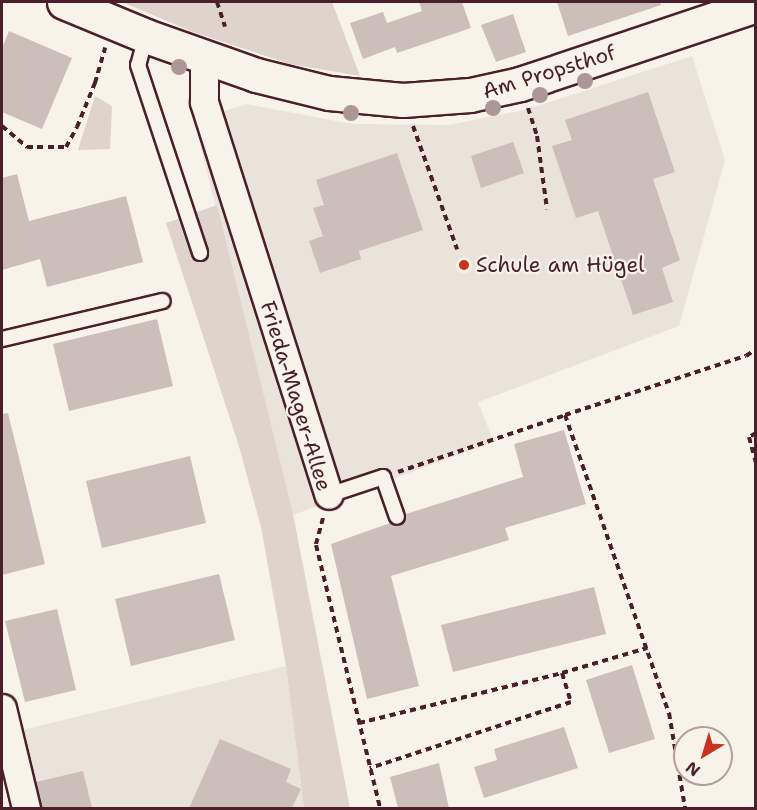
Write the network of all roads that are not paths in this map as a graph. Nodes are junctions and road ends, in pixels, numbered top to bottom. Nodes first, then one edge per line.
1 (64, 2) edge
2 (756, 5) edge
3 (146, 36) junction
4 (204, 57) junction
5 (200, 253) dead end
6 (163, 302) dead end
7 (2, 339) edge
8 (329, 495) joint
9 (397, 517) dead end
10 (2, 708) edge
11 (26, 808) edge

1 - 3 street, Am Propsthof
2 - 4 street, Am Propsthof
3 - 4 street, Am Propsthof
3 - 5 lane
4 - 8 street, Frieda-Mager-Allee
6 - 7 lane
8 - 9 lane
10 - 11 street

